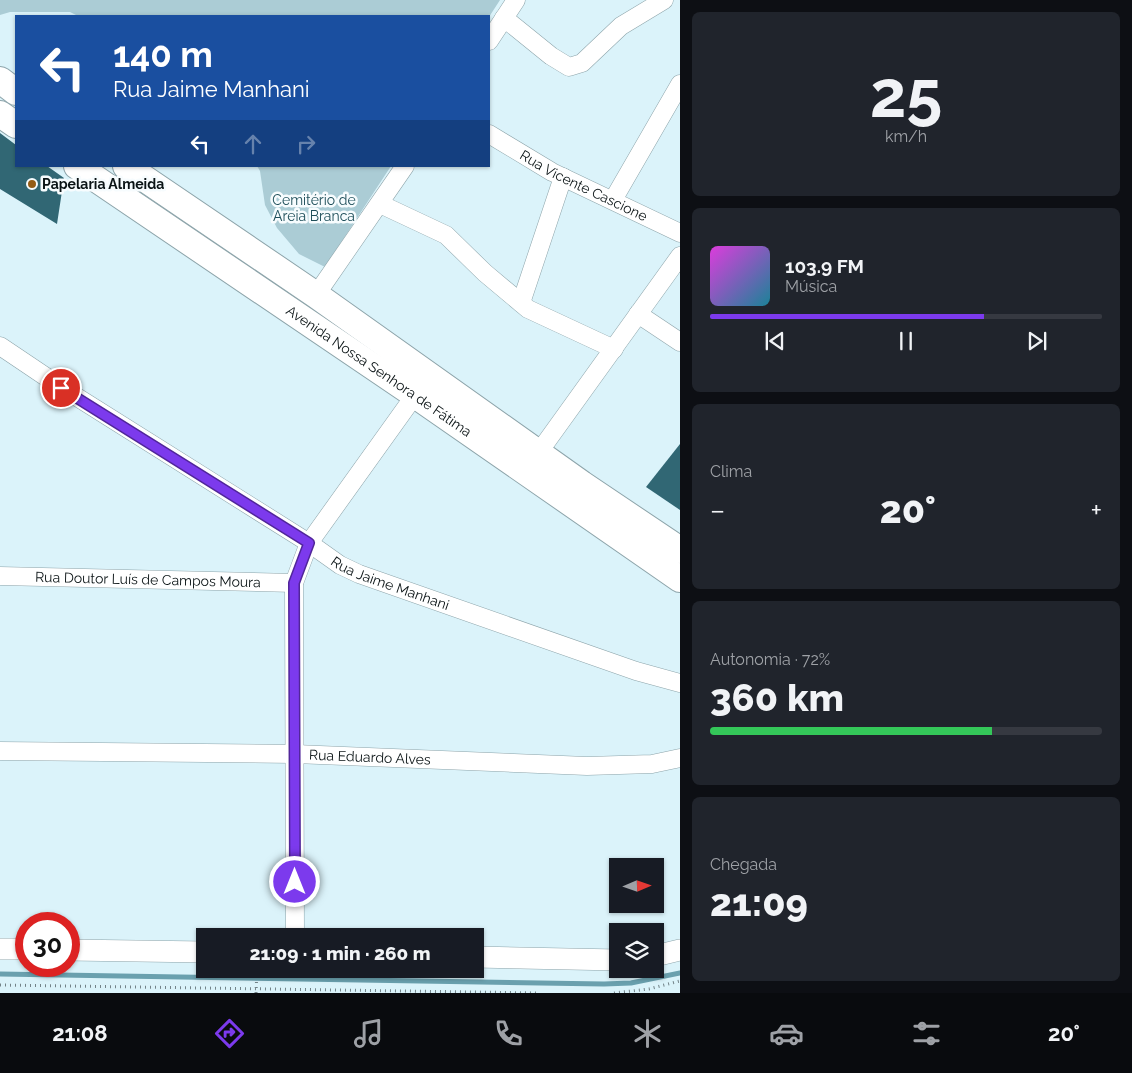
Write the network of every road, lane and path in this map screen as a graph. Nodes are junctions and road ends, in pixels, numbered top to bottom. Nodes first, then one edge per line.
1 (516, 0) edge
2 (664, 0) edge
3 (504, 18) junction
4 (490, 39) edge
5 (0, 80) edge
6 (680, 84) edge
7 (15, 91) edge
8 (0, 114) edge
9 (15, 124) edge
10 (490, 135) edge
11 (78, 167) edge
12 (127, 167) edge
13 (404, 167) edge
14 (563, 177) junction
15 (613, 200) junction
16 (380, 204) junction
17 (680, 233) edge
18 (680, 256) edge
19 (316, 294) junction
20 (520, 303) junction
21 (638, 314) junction
22 (680, 342) edge
23 (0, 346) edge
24 (614, 349) junction
25 (416, 395) junction
26 (539, 452) junction
27 (309, 543) junction
28 (680, 550) edge
29 (0, 576) edge
30 (680, 578) edge
31 (294, 583) junction
32 (680, 683) edge
33 (0, 751) edge
34 (296, 754) junction
35 (680, 758) edge
36 (295, 928) edge
37 (0, 949) edge
38 (15, 949) edge
39 (80, 950) edge
40 (680, 950) edge
41 (196, 952) edge
42 (664, 954) edge
43 (484, 957) edge
44 (609, 960) edge
45 (257, 978) edge
46 (680, 981) edge
47 (0, 985) edge
48 (256, 993) edge
49 (539, 993) edge
50 (614, 993) edge

1 - 3 street
2 - 3 street
3 - 4 street
5 - 7 main road
6 - 15 street
8 - 9 main road
10 - 14 street, Rua Vicente Cascione
11 - 25 main road, Avenida Nossa Senhora de Fátima
12 - 19 main road, Avenida Nossa Senhora de Fátima
13 - 16 street
14 - 15 street, Rua Vicente Cascione
14 - 20 street
15 - 17 street, Rua Vicente Cascione
16 - 19 street
16 - 20 street
18 - 21 street
19 - 26 main road, Avenida Nossa Senhora de Fátima
20 - 24 street
21 - 22 street
21 - 24 street
23 - 27 street, Rua Jaime Manhani
24 - 26 street
25 - 27 street
25 - 30 main road, Avenida Nossa Senhora de Fátima
26 - 28 main road, Avenida Nossa Senhora de Fátima
27 - 31 street
27 - 32 street, Rua Jaime Manhani
29 - 31 street, Rua Doutor Luís de Campos Moura
31 - 34 street
33 - 34 street, Rua Eduardo Alves
34 - 35 street, Rua Eduardo Alves
34 - 36 street
37 - 38 street
39 - 41 street
40 - 42 street
43 - 44 street
45 - 48 path, bridge
46 - 50 path
47 - 49 path

